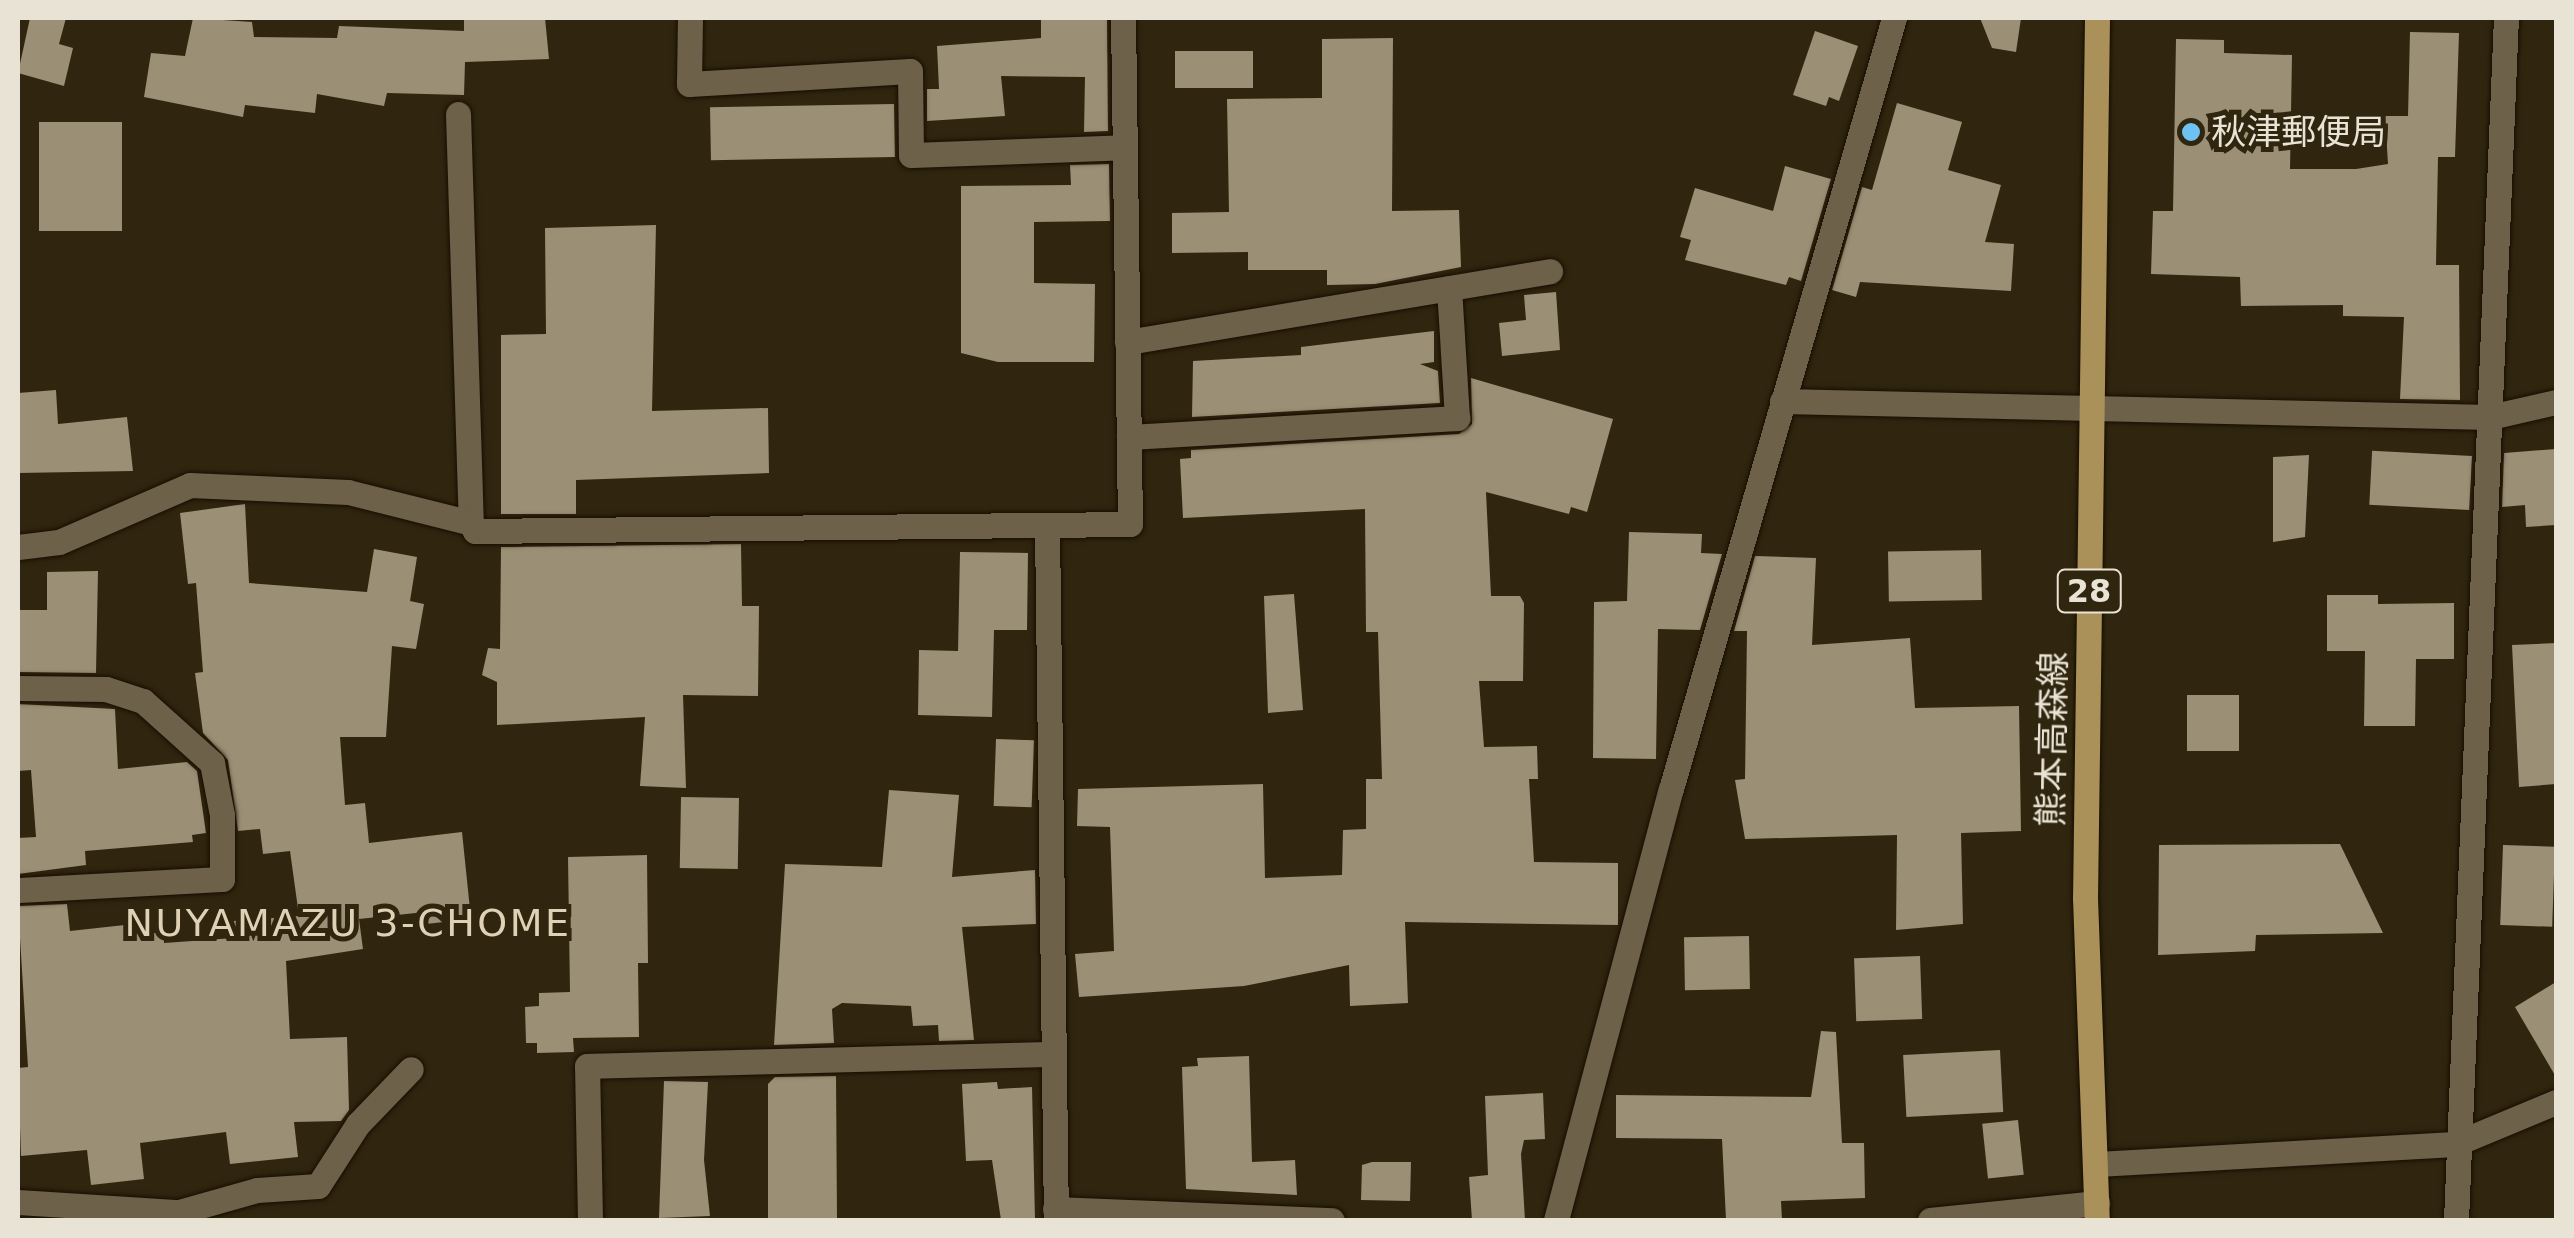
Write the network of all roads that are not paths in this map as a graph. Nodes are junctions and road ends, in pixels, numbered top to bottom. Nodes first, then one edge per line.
1 (690, 18) edge
2 (1123, 18) edge
3 (1894, 18) edge
4 (2097, 18) edge
5 (2506, 18) edge
6 (458, 114) dead end
7 (1125, 148) junction
8 (1550, 271) dead end
9 (1449, 288) junction
10 (1127, 342) junction
11 (1782, 401) junction
12 (2556, 402) edge
13 (2090, 410) junction
14 (2490, 417) junction
15 (1129, 437) junction
16 (471, 523) junction
17 (1047, 527) junction
18 (18, 547) edge
19 (18, 688) edge
20 (18, 890) edge
21 (1054, 1054) junction
22 (411, 1069) dead end
23 (2556, 1102) edge
24 (2455, 1144) junction
25 (2096, 1164) junction
26 (18, 1202) edge
27 (2097, 1212) edge
28 (1056, 1215) edge
29 (590, 1220) edge
30 (1332, 1220) edge
31 (1556, 1220) edge
32 (1930, 1220) edge
33 (2456, 1220) edge

1 - 7 street
2 - 7 street
3 - 11 street
4 - 13 main road, 熊本高森線 / 28
5 - 14 street
6 - 16 street
7 - 10 street
8 - 9 street
9 - 10 street
9 - 15 street
10 - 15 street
11 - 13 street
11 - 31 street
12 - 14 street
13 - 14 street
13 - 25 main road, 熊本高森線 / 28
14 - 24 street
15 - 17 street
16 - 17 street
16 - 18 street
17 - 21 street
19 - 20 street
21 - 28 street
21 - 29 street
22 - 26 street
23 - 24 street
24 - 25 street
24 - 33 street
25 - 27 main road, 熊本高森線 / 28
27 - 32 street
28 - 30 street

